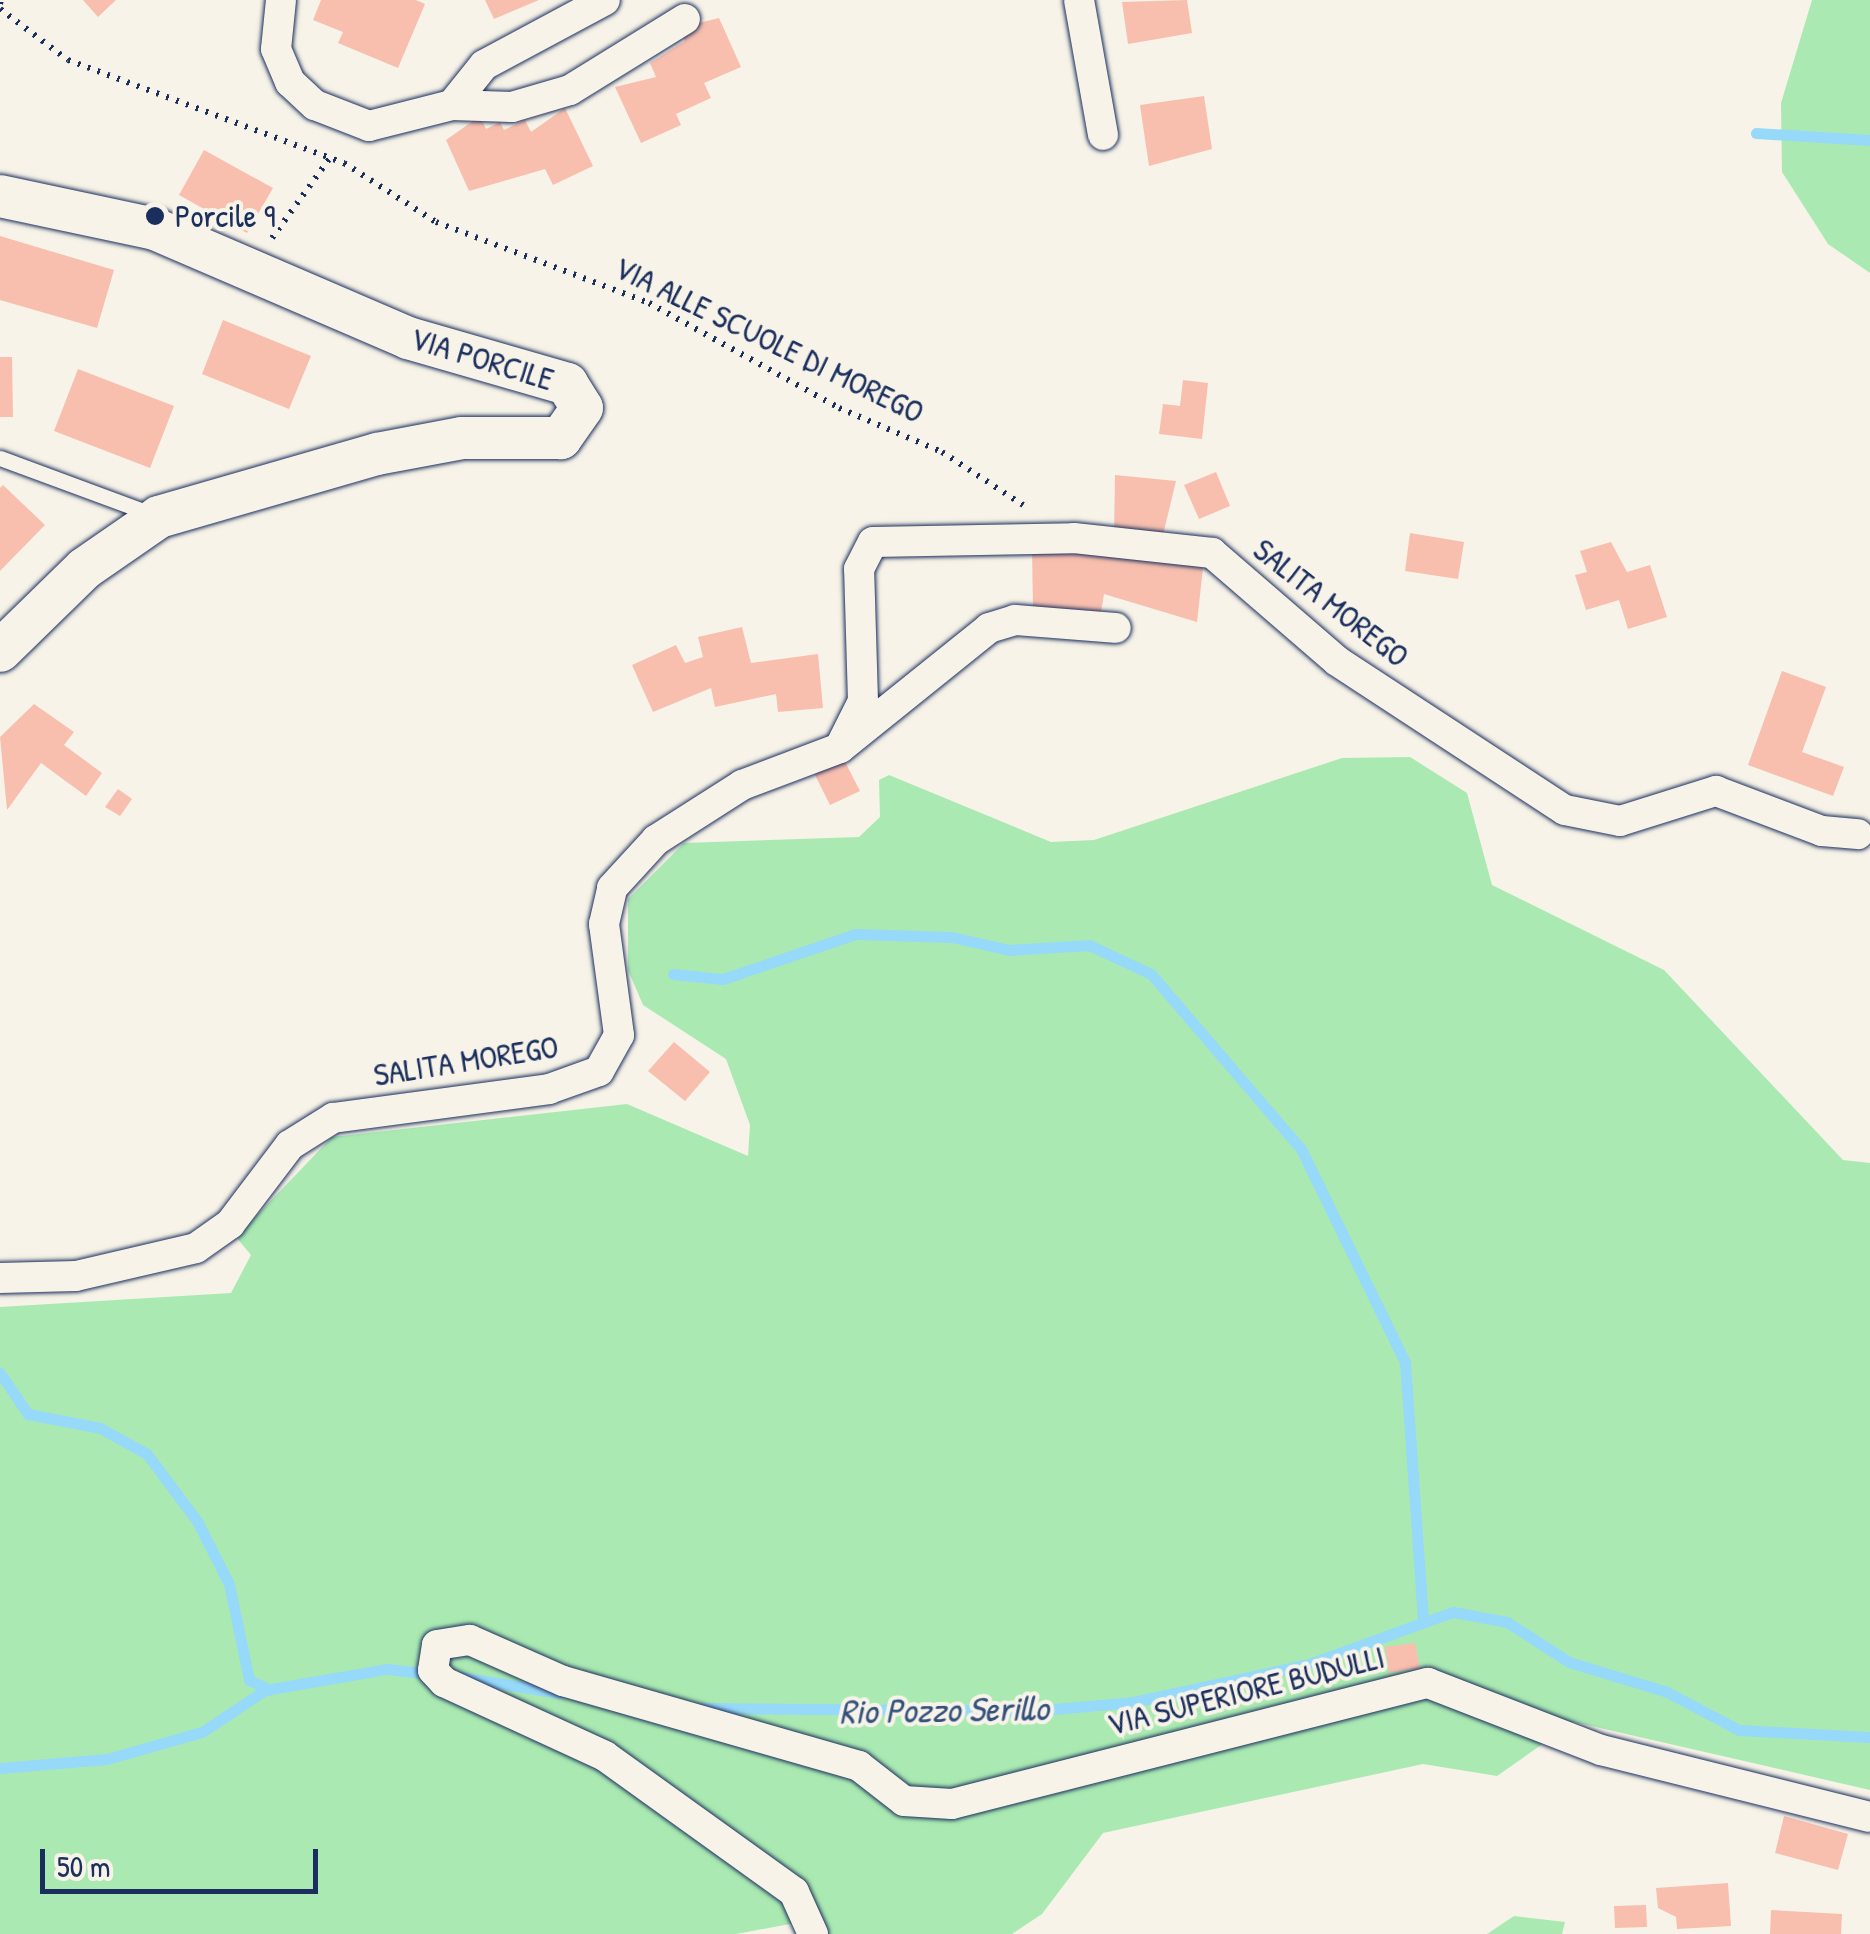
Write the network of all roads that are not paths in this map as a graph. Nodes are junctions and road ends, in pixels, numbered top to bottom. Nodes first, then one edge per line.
1 (281, 0) edge
2 (605, 0) edge
3 (1079, 0) edge
4 (685, 18) dead end
5 (452, 106) junction
6 (1103, 135) dead end
7 (0, 196) edge
8 (0, 458) edge
9 (159, 518) junction
10 (1116, 628) dead end
11 (0, 650) edge
12 (840, 748) junction
13 (1858, 834) dead end
14 (0, 1278) edge
15 (1870, 1817) edge
16 (813, 1934) edge

1 - 5 street
2 - 5 street
3 - 6 street
4 - 5 street
7 - 9 street, VIA PORCILE
8 - 9 lane
9 - 11 street, VIA PORCILE
10 - 12 street, SALITA MOREGO
12 - 13 street, SALITA MOREGO
12 - 14 street, SALITA MOREGO
15 - 16 street, VIA SUPERIORE BUDULLI

